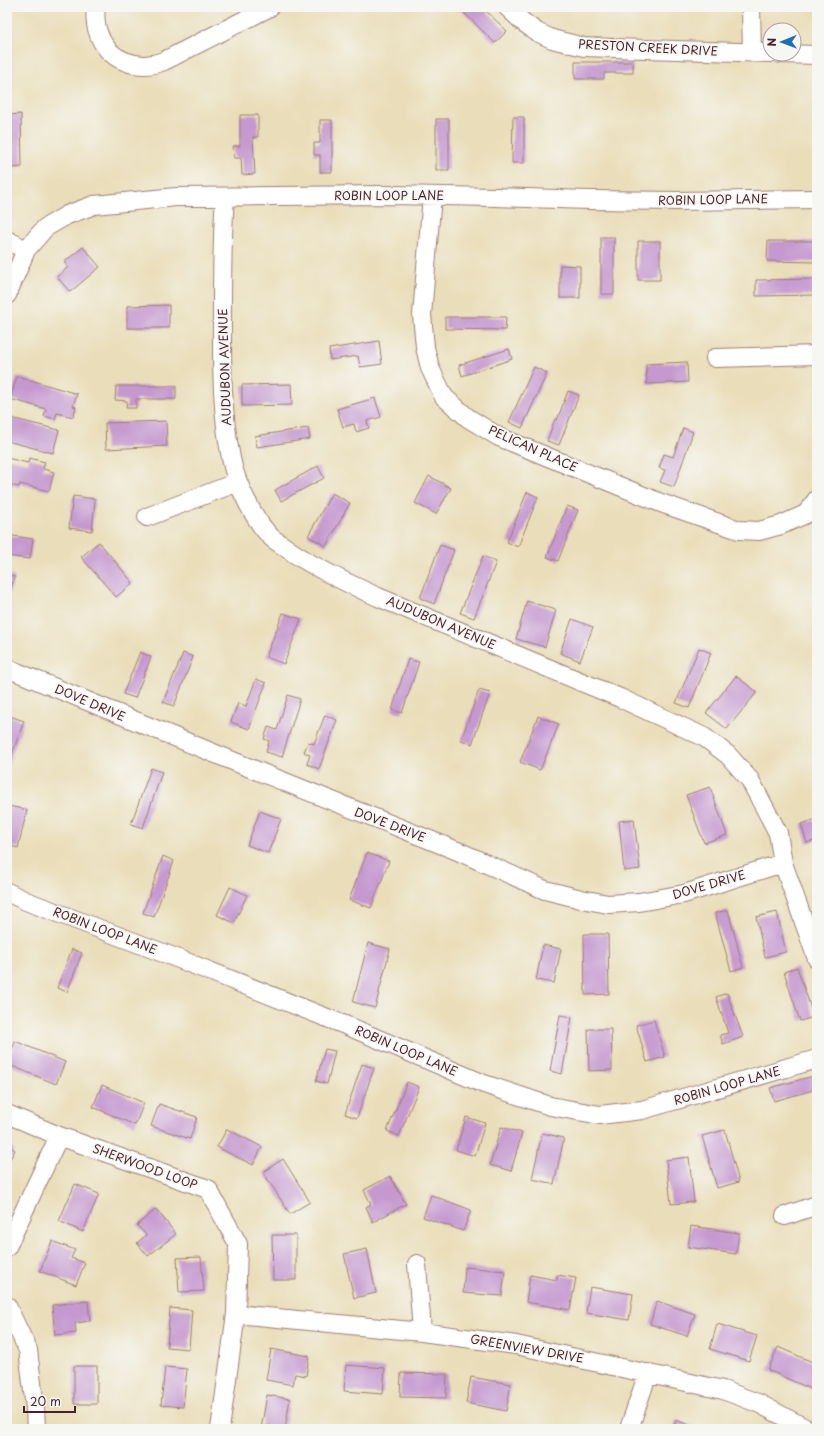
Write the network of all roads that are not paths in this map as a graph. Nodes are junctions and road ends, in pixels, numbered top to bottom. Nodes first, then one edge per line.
1 (96, 7) edge
2 (270, 7) edge
3 (507, 7) edge
4 (751, 7) edge
5 (752, 53) junction
6 (762, 54) edge
7 (802, 55) edge
8 (817, 55) edge
9 (432, 196) junction
10 (225, 197) junction
11 (817, 199) edge
12 (7, 240) edge
13 (26, 250) junction
14 (7, 295) edge
15 (817, 355) edge
16 (715, 358) dead end
17 (238, 482) junction
18 (817, 499) edge
19 (147, 517) dead end
20 (7, 668) edge
21 (783, 863) junction
22 (7, 892) edge
23 (817, 959) edge
24 (817, 1059) edge
25 (7, 1114) edge
26 (59, 1136) junction
27 (817, 1205) edge
28 (785, 1216) dead end
29 (7, 1247) edge
30 (417, 1264) dead end
31 (7, 1306) edge
32 (236, 1314) junction
33 (422, 1332) junction
34 (648, 1374) junction
35 (36, 1429) edge
36 (220, 1429) edge
37 (629, 1429) edge
38 (807, 1429) edge

1 - 2 street
3 - 5 street, PRESTON CREEK DRIVE
4 - 5 street
5 - 6 street, PRESTON CREEK DRIVE
7 - 8 street
9 - 10 street, ROBIN LOOP LANE
9 - 11 street, ROBIN LOOP LANE
9 - 18 street, PELICAN PLACE
10 - 13 street, ROBIN LOOP LANE
10 - 17 street, AUDUBON AVENUE
12 - 13 street
13 - 14 street, ROBIN LOOP LANE
15 - 16 street
17 - 19 street
17 - 21 street, AUDUBON AVENUE
20 - 21 street, DOVE DRIVE
21 - 23 street, AUDUBON AVENUE
22 - 24 street, ROBIN LOOP LANE
25 - 26 street, SHERWOOD LOOP
26 - 29 street
26 - 32 street, SHERWOOD LOOP
27 - 28 street
30 - 33 street
31 - 35 street
32 - 33 street, GREENVIEW DRIVE
32 - 36 street, SHERWOOD LOOP
33 - 34 street, GREENVIEW DRIVE
34 - 37 street
34 - 38 street, GREENVIEW DRIVE

